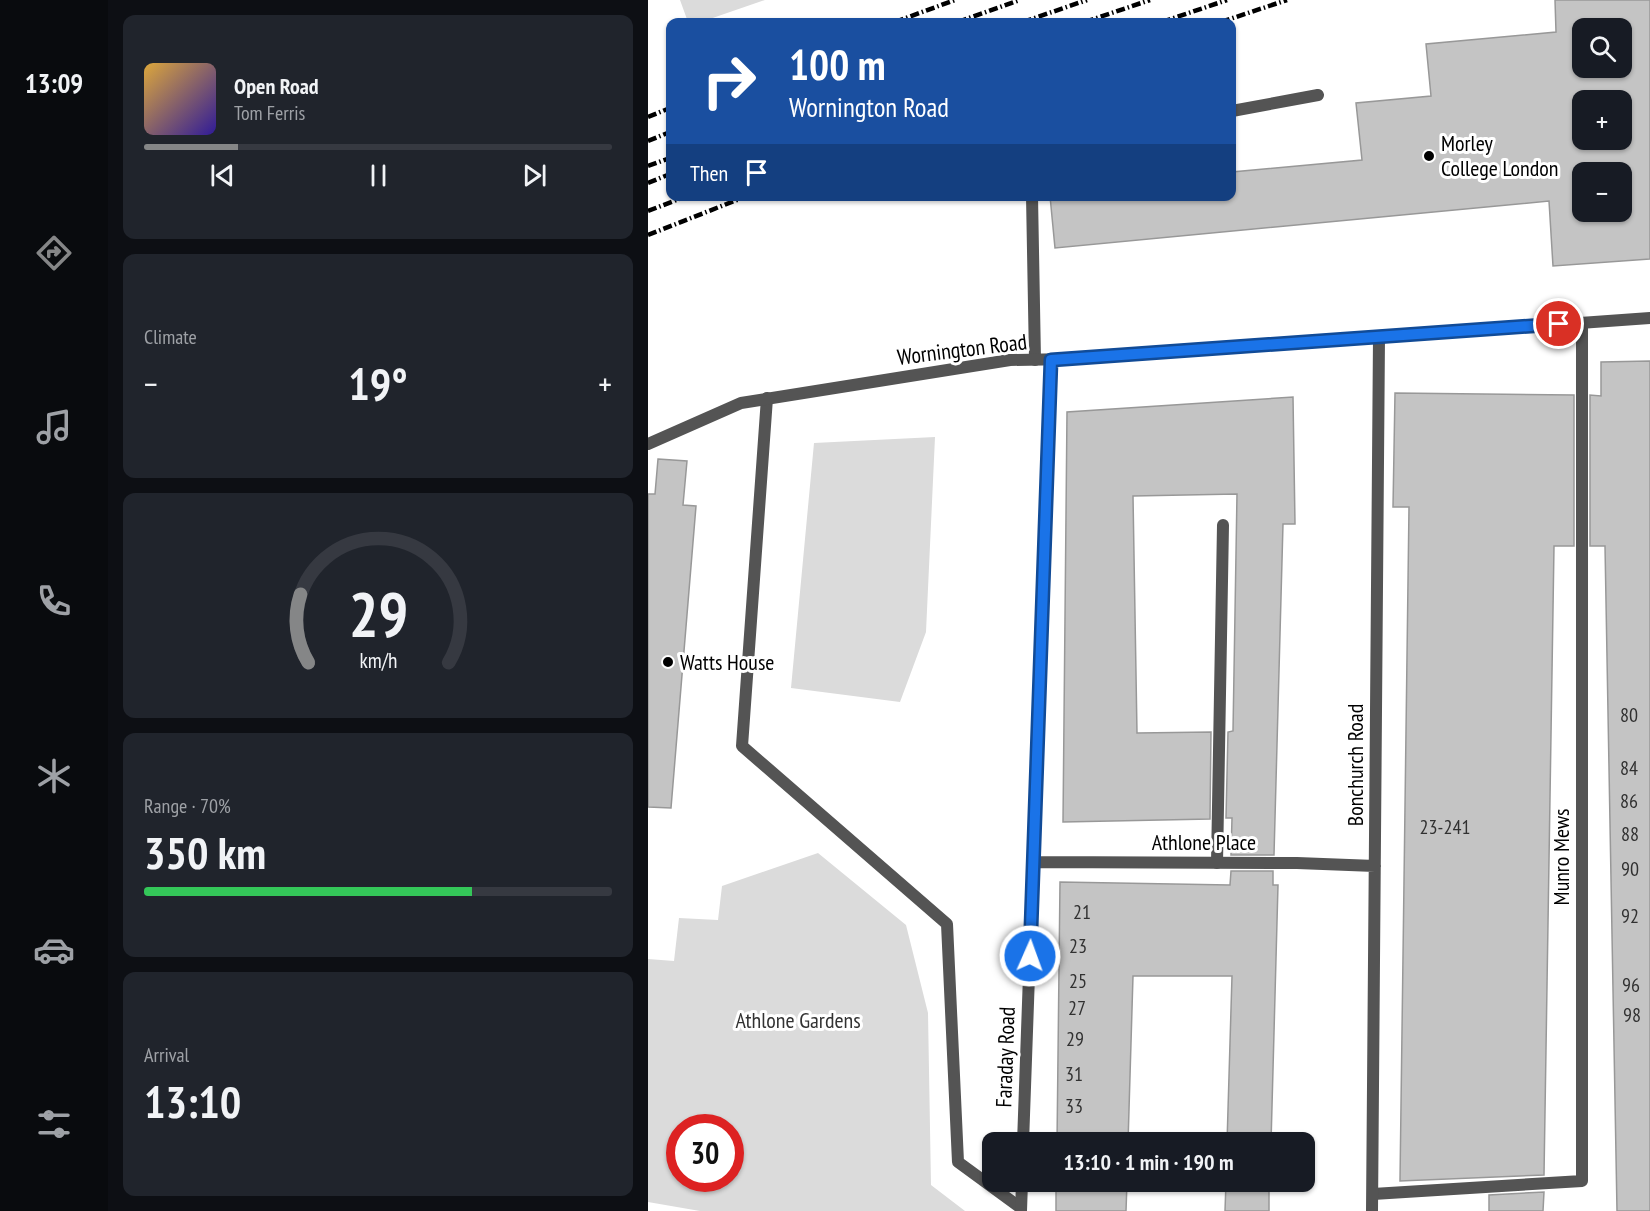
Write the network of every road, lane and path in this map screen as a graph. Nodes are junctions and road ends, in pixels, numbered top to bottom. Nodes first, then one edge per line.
1 (1318, 95) dead end
2 (1236, 110) edge
3 (1032, 201) edge
4 (1650, 318) edge
5 (1582, 323) junction
6 (1379, 337) junction
7 (1035, 360) junction
8 (1051, 360) junction
9 (767, 399) junction
10 (648, 444) edge
11 (1223, 525) dead end
12 (1033, 862) junction
13 (1217, 863) junction
14 (1375, 866) junction
15 (1023, 1132) edge
16 (1022, 1192) edge
17 (1373, 1194) junction
18 (1021, 1210) edge
19 (1372, 1211) edge

1 - 2 street
3 - 7 street
4 - 5 street, Wornington Road
5 - 6 street, Wornington Road
5 - 17 street, Munro Mews
6 - 8 street, Wornington Road
6 - 14 street, Bonchurch Road
7 - 8 street, Wornington Road
7 - 9 street, Wornington Road
8 - 12 street, Faraday Road
9 - 10 street, Wornington Road
9 - 18 street
11 - 13 street
12 - 13 street, Athlone Place
12 - 15 street, Faraday Road
13 - 14 street, Athlone Place
14 - 17 street, Bonchurch Road
16 - 18 street
17 - 19 street, Bonchurch Road

